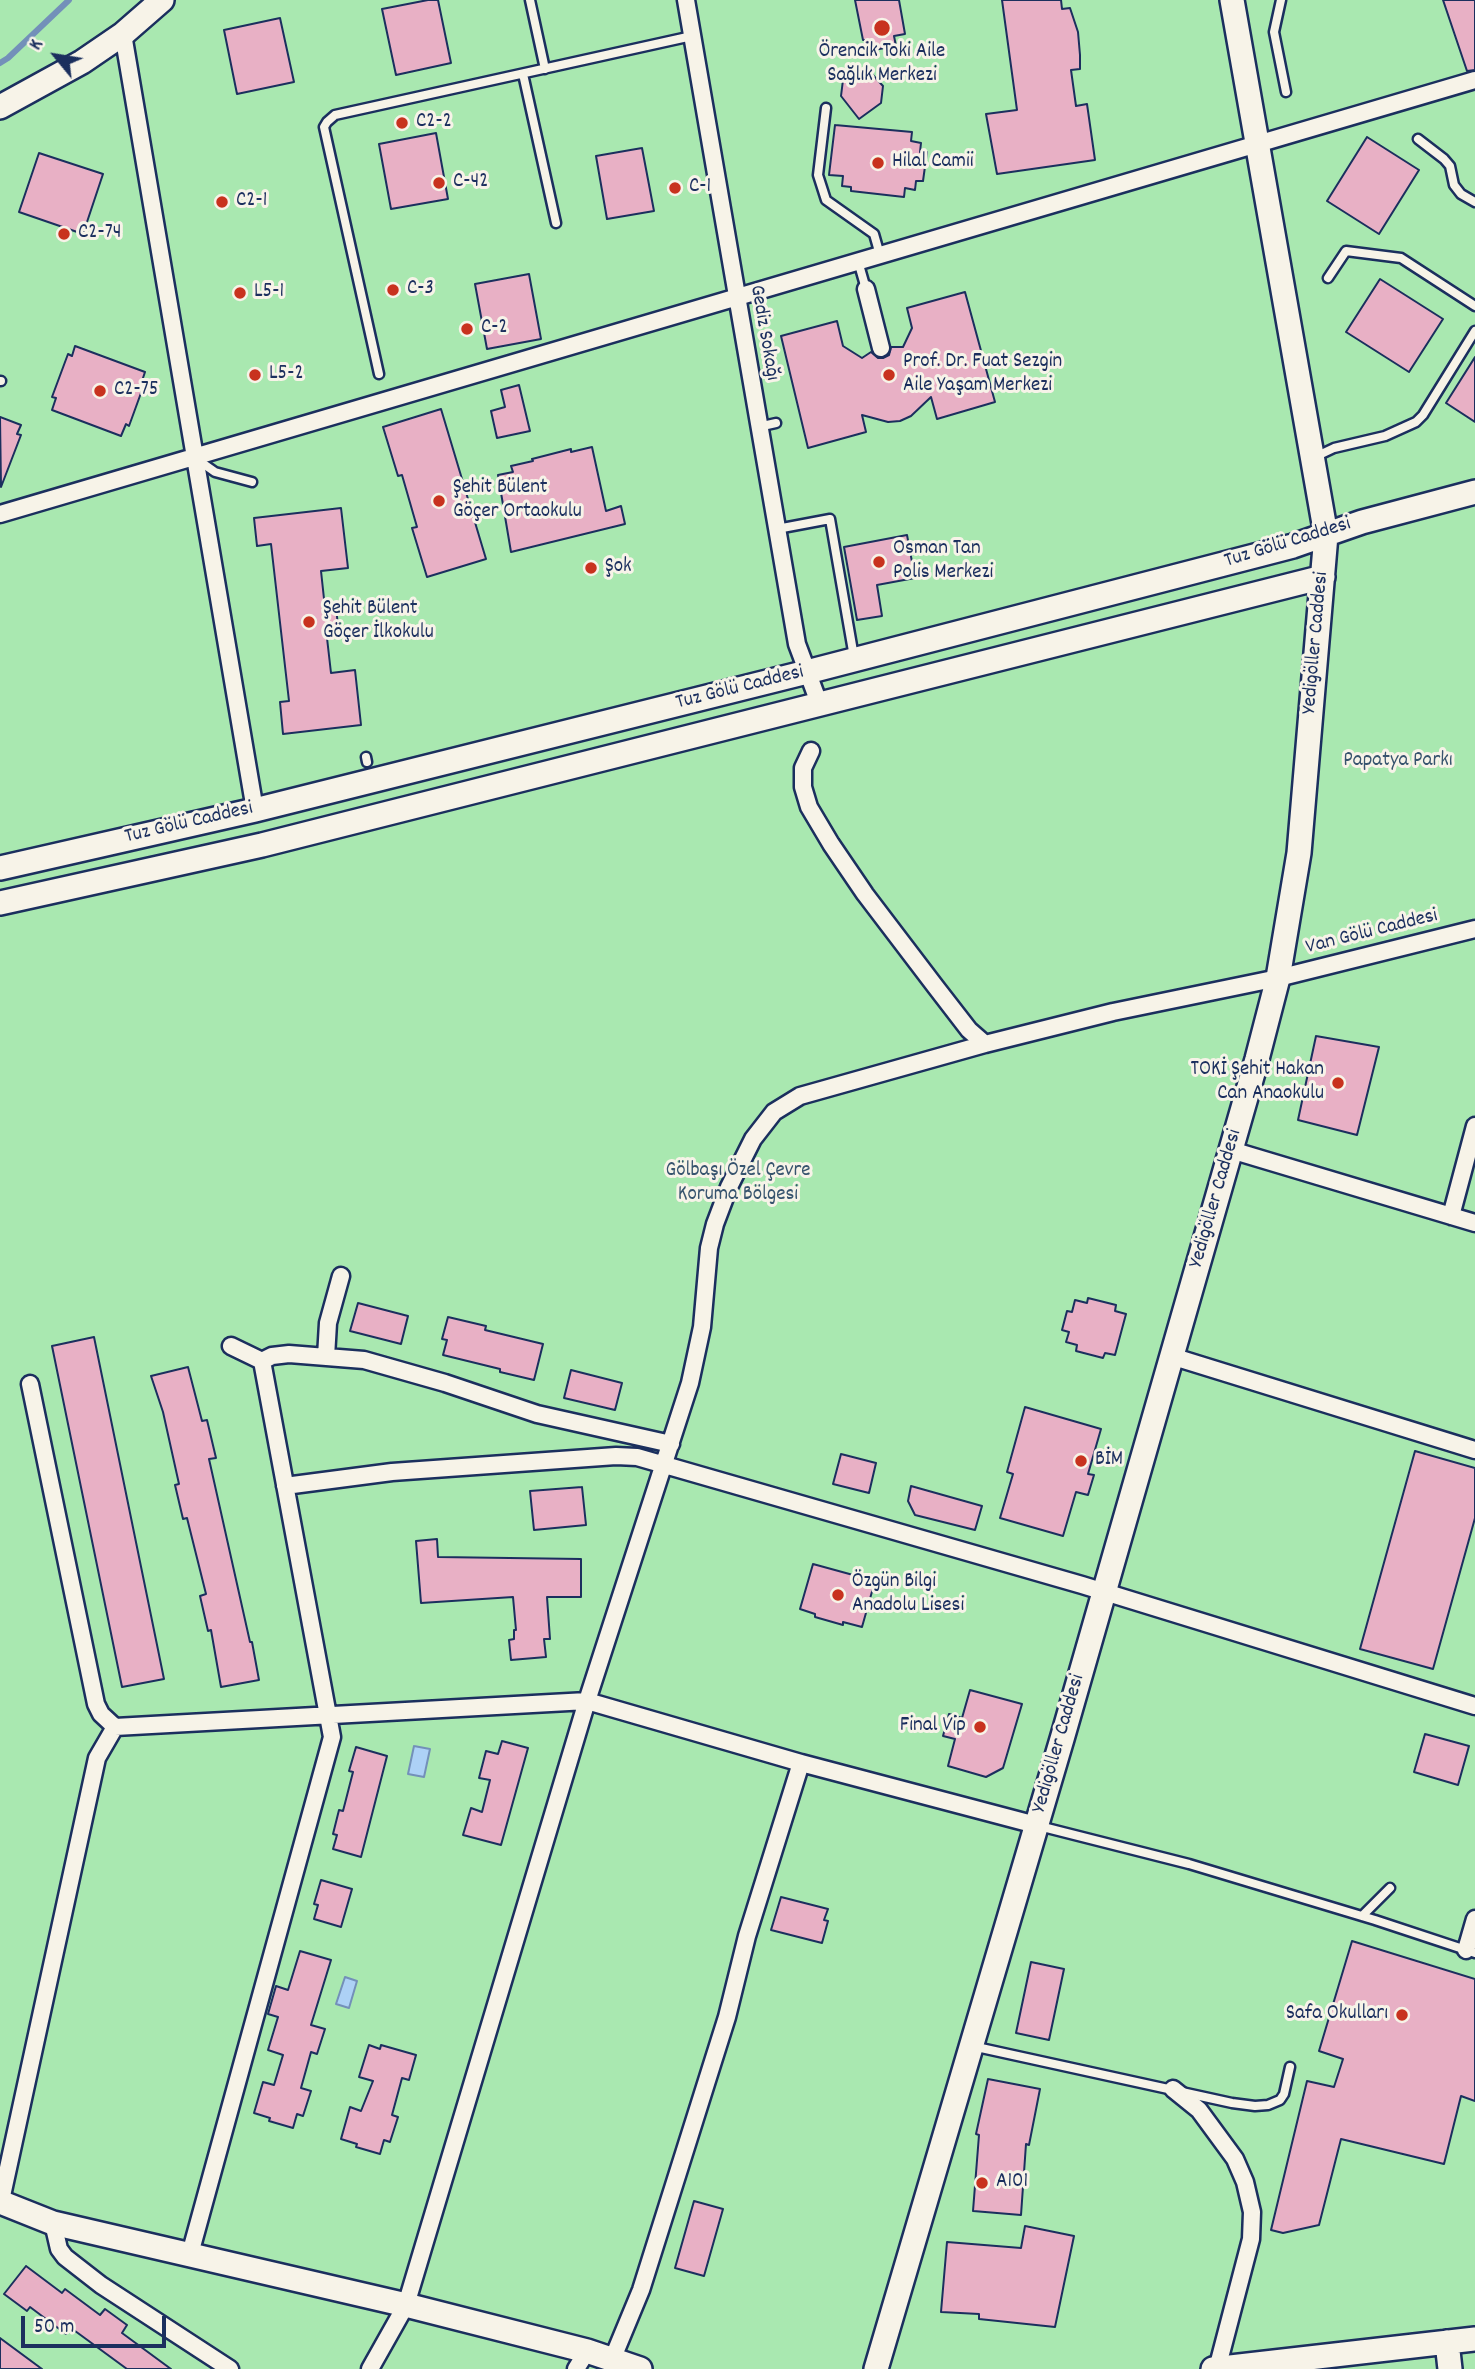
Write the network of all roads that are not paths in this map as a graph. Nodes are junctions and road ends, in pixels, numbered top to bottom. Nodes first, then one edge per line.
1 (163, 0) edge
2 (530, 0) edge
3 (686, 0) edge
4 (1232, 0) edge
5 (1281, 0) edge
6 (123, 34) junction
7 (692, 36) junction
8 (545, 69) junction
9 (523, 74) junction
10 (1475, 80) edge
11 (1286, 92) dead end
12 (0, 107) edge
13 (826, 108) dead end
14 (1418, 139) dead end
15 (1257, 144) junction
16 (1475, 202) edge
17 (556, 223) dead end
18 (880, 255) junction
19 (858, 261) junction
20 (1328, 278) dead end
21 (866, 289) joint
22 (736, 297) junction
23 (1475, 306) edge
24 (1475, 331) edge
25 (881, 348) dead end
26 (379, 374) dead end
27 (776, 423) dead end
28 (758, 427) junction
29 (193, 456) junction
30 (1313, 458) junction
31 (252, 482) dead end
32 (1475, 492) edge
33 (0, 514) edge
34 (778, 529) junction
35 (1326, 535) junction
36 (1323, 577) junction
37 (854, 659) junction
38 (807, 672) junction
39 (819, 703) junction
40 (811, 751) dead end
41 (255, 810) junction
42 (0, 868) edge
43 (0, 903) edge
44 (1475, 929) edge
45 (1278, 978) junction
46 (985, 1044) junction
47 (1475, 1126) edge
48 (1231, 1150) junction
49 (1451, 1216) junction
50 (1475, 1223) edge
51 (341, 1276) dead end
52 (231, 1346) dead end
53 (1171, 1356) junction
54 (326, 1357) junction
55 (262, 1361) junction
56 (30, 1384) dead end
57 (671, 1444) junction
58 (1475, 1450) edge
59 (665, 1465) junction
60 (285, 1486) junction
61 (1104, 1592) junction
62 (587, 1701) junction
63 (1475, 1706) edge
64 (328, 1714) junction
65 (115, 1727) junction
66 (801, 1763) junction
67 (1036, 1825) junction
68 (1390, 1888) dead end
69 (1362, 1916) junction
70 (1475, 1920) edge
71 (1470, 1952) edge
72 (970, 2046) junction
73 (1290, 2067) dead end
74 (1173, 2089) junction
75 (1, 2203) edge
76 (53, 2223) junction
77 (190, 2254) junction
78 (407, 2305) junction
79 (1475, 2339) edge
80 (1447, 2342) junction
81 (582, 2360) edge
82 (612, 2360) junction
83 (1363, 2361) edge
84 (230, 2369) edge
85 (370, 2369) edge
86 (637, 2369) edge
87 (876, 2369) edge
88 (1215, 2369) edge
89 (1451, 2369) edge

1 - 6 street
2 - 8 lane
3 - 7 street, Gediz Sokağı
4 - 15 street, Yedigöller Caddesi
5 - 11 lane
6 - 12 street
6 - 29 street
7 - 8 lane
7 - 22 street, Gediz Sokağı
8 - 9 lane
9 - 17 lane
9 - 26 lane
10 - 15 street
13 - 18 lane
14 - 16 lane
15 - 18 street
15 - 30 street, Yedigöller Caddesi
18 - 19 street
19 - 21 lane
19 - 22 street
20 - 23 lane
21 - 25 street
22 - 28 street, Gediz Sokağı
22 - 29 street
24 - 30 lane
27 - 28 lane
28 - 34 street, Gediz Sokağı
29 - 31 lane
29 - 33 street
29 - 41 street
30 - 35 street, Yedigöller Caddesi
32 - 35 street, Tuz Gölü Caddesi
34 - 37 lane
34 - 38 street, Gediz Sokağı
35 - 36 street, Yedigöller Caddesi
35 - 37 street, Tuz Gölü Caddesi
36 - 39 street, Tuz Gölü Caddesi
36 - 45 street, Yedigöller Caddesi
37 - 38 street, Tuz Gölü Caddesi
38 - 39 street, Gediz Sokağı
38 - 41 street, Tuz Gölü Caddesi
39 - 43 street, Tuz Gölü Caddesi
40 - 46 street
41 - 42 street, Tuz Gölü Caddesi
44 - 45 street, Van Gölü Caddesi
45 - 46 street, Van Gölü Caddesi
45 - 48 street, Yedigöller Caddesi
46 - 57 street, Van Gölü Caddesi
47 - 49 street
48 - 49 street
48 - 53 street, Yedigöller Caddesi
49 - 50 street
51 - 54 street
52 - 55 street
53 - 58 street
53 - 61 street, Yedigöller Caddesi
54 - 55 street
54 - 57 street
55 - 60 street
56 - 65 street
57 - 59 street, Van Gölü Caddesi
59 - 60 street
59 - 61 street
59 - 62 street, Van Gölü Caddesi
60 - 64 street
61 - 63 street
61 - 67 street, Yedigöller Caddesi
62 - 64 street
62 - 66 street
62 - 78 street, Van Gölü Caddesi
64 - 65 street
64 - 77 street
65 - 75 street
66 - 67 street
66 - 82 street
67 - 69 lane
67 - 72 street, Yedigöller Caddesi
68 - 69 lane
69 - 71 lane
70 - 71 street
72 - 74 lane
72 - 87 street, Yedigöller Caddesi
73 - 74 lane
74 - 88 street
75 - 76 street
76 - 77 street
76 - 84 street
77 - 78 street
78 - 81 street
78 - 85 street, Van Gölü Caddesi
79 - 80 street
80 - 83 street
80 - 89 street
81 - 82 street
82 - 86 street
83 - 88 street

